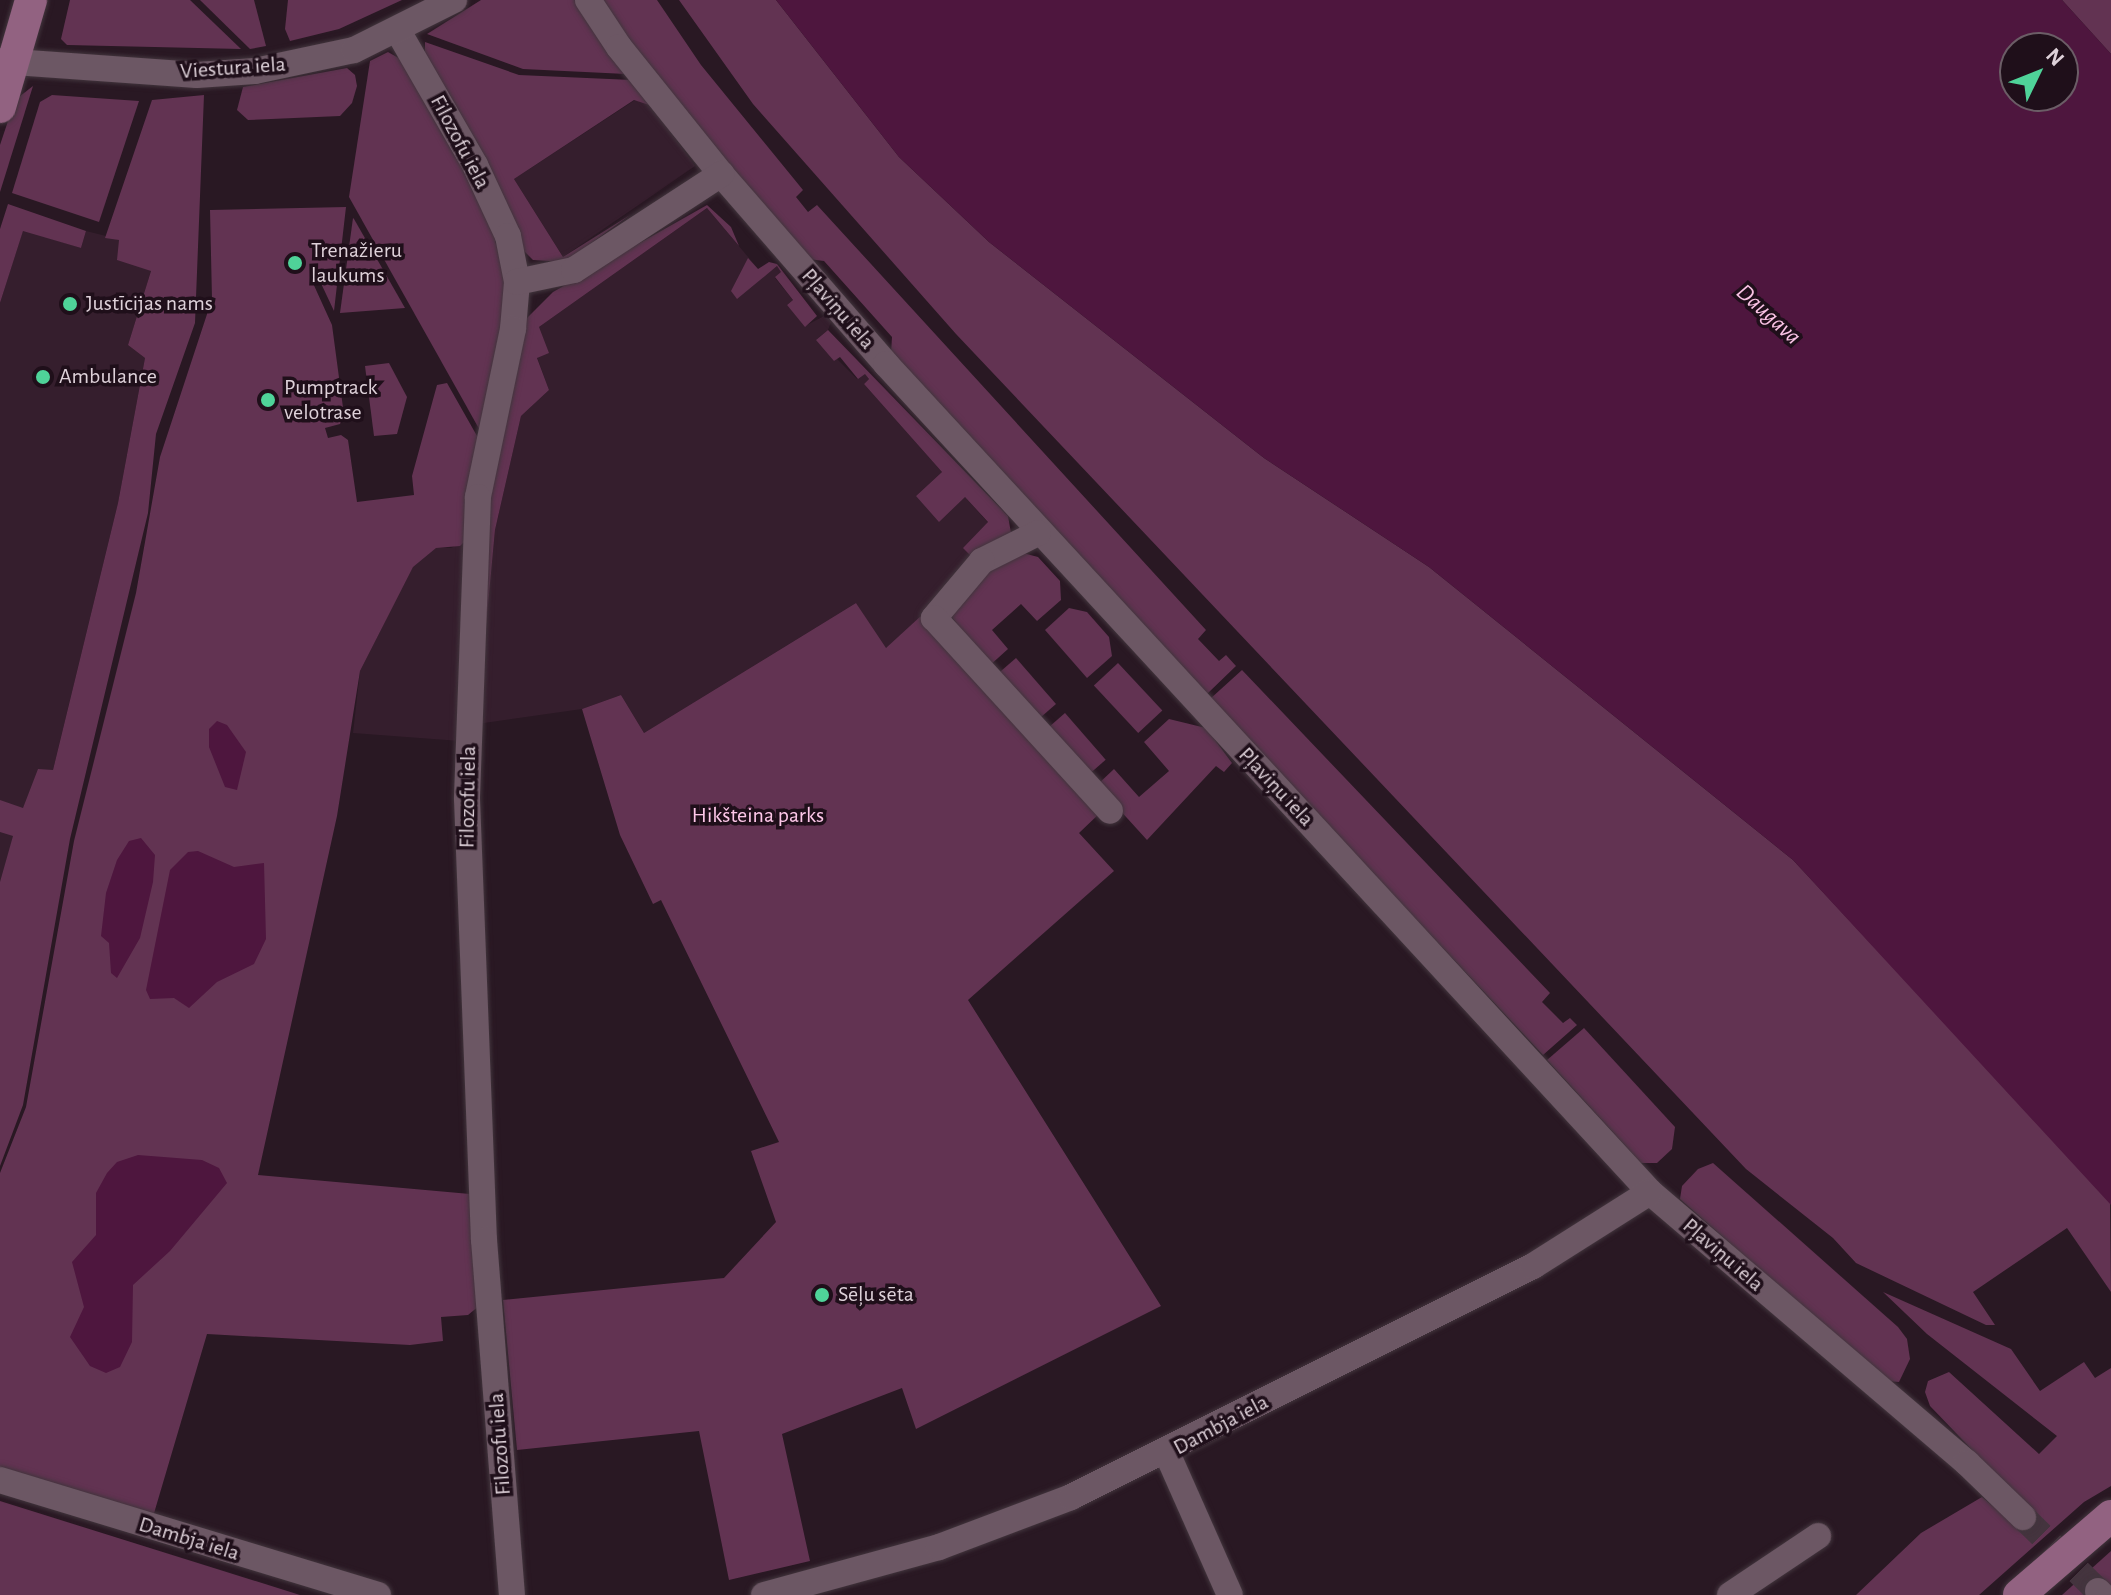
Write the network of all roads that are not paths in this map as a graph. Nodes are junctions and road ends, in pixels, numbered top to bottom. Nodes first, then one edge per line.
1 (31, 0) edge
2 (454, 0) edge
3 (588, 0) edge
4 (398, 31) junction
5 (7, 62) edge
6 (0, 107) edge
7 (721, 174) junction
8 (517, 282) junction
9 (1038, 533) junction
10 (1110, 811) dead end
11 (1650, 1192) junction
12 (1167, 1453) junction
13 (0, 1480) edge
14 (2111, 1516) edge
15 (2023, 1517) tunnel mouth
16 (1818, 1536) dead end
17 (378, 1595) edge
18 (512, 1595) edge
19 (764, 1595) edge
20 (1230, 1595) edge
21 (1730, 1595) edge
22 (2019, 1595) edge

1 - 5 main road
2 - 4 street, Viestura iela
3 - 7 street, Pļaviņu iela
4 - 5 street, Viestura iela
4 - 8 street, Filozofu iela
5 - 6 main road
7 - 8 street
7 - 9 street, Pļaviņu iela
8 - 18 street, Filozofu iela
9 - 10 street
9 - 11 street, Pļaviņu iela
11 - 12 street, Dambja iela
11 - 15 street, Pļaviņu iela
12 - 19 street, Dambja iela
12 - 20 street
13 - 17 street, Dambja iela
14 - 22 main road
16 - 21 street

